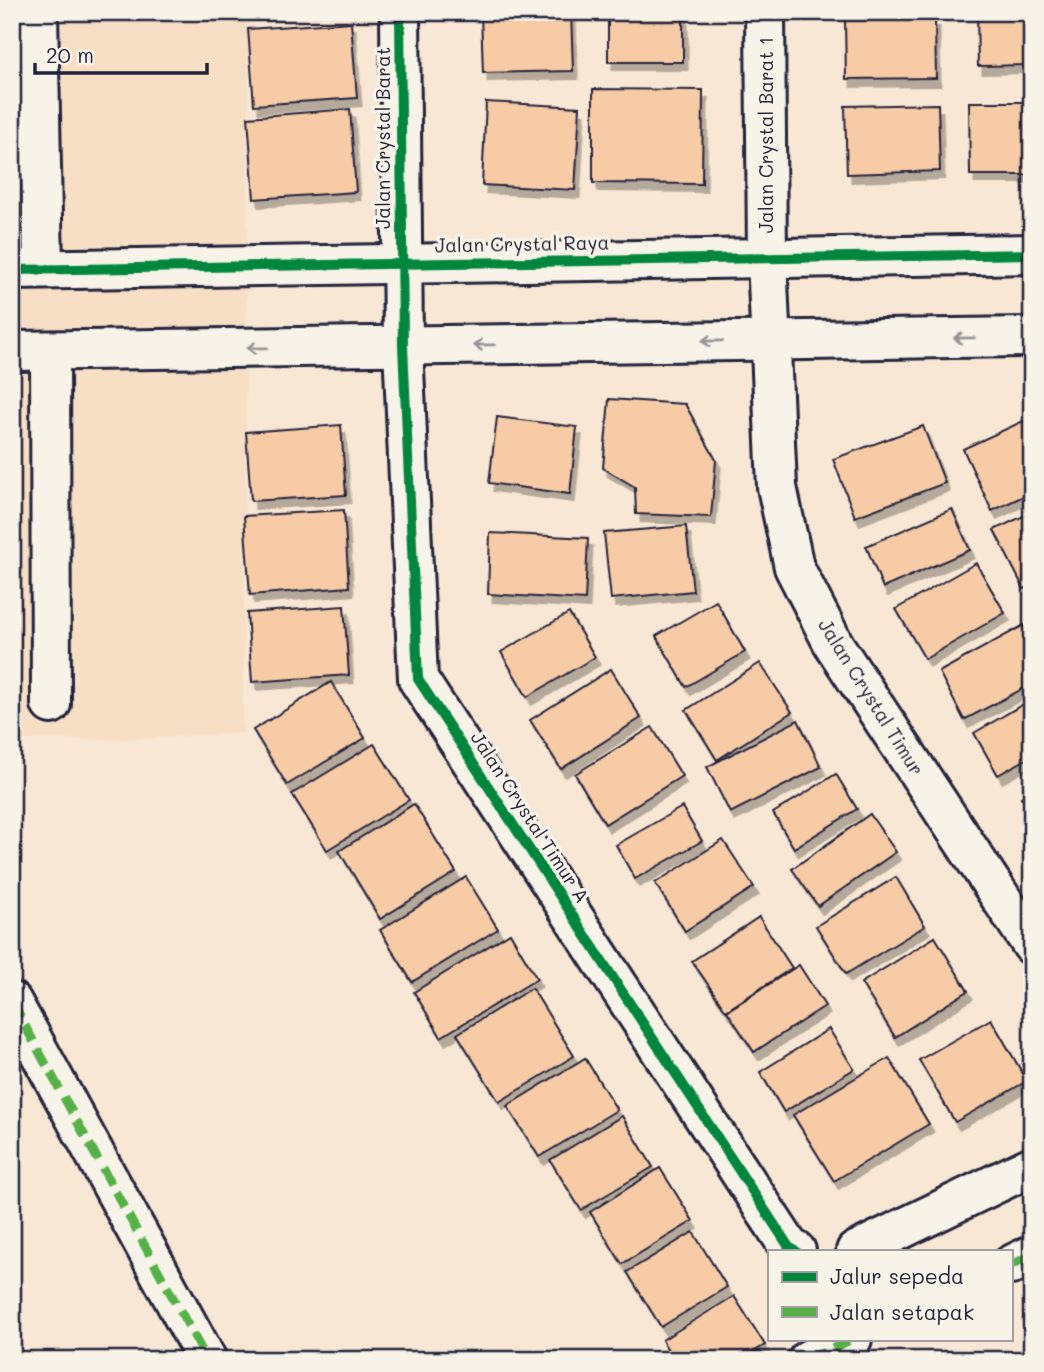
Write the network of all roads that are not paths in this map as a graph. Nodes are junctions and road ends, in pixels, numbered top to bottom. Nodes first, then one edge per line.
1 (38, 12) edge
2 (400, 12) edge
3 (765, 12) edge
4 (1032, 254) edge
5 (767, 258) junction
6 (402, 263) junction
7 (28, 269) edge
8 (1032, 337) edge
9 (771, 341) junction
10 (403, 346) junction
11 (12, 351) edge
12 (50, 351) junction
13 (51, 704) dead end
14 (1032, 946) edge
15 (12, 1002) edge
16 (1032, 1166) edge
17 (794, 1250) edge
18 (858, 1250) edge
19 (1032, 1255) edge
20 (1012, 1265) edge
21 (850, 1340) edge
22 (207, 1360) edge
23 (808, 1360) edge

1 - 7 street
2 - 6 street, Jalan Crystal Barat
3 - 5 street, Jalan Crystal Barat 1
4 - 5 street, Jalan Crystal Raya
5 - 6 street, Jalan Crystal Raya
5 - 9 street, Jalan Crystal Barat 1
6 - 7 street, Jalan Crystal Raya
6 - 10 street, Jalan Crystal Barat
8 -> 9 street
9 -> 10 street
9 - 14 street, Jalan Crystal Timur
10 -> 12 street
10 - 17 street, Jalan Crystal Timur A
11 - 12 street
12 - 13 street
15 - 22 street
16 - 18 street
19 - 20 street
21 - 23 street

